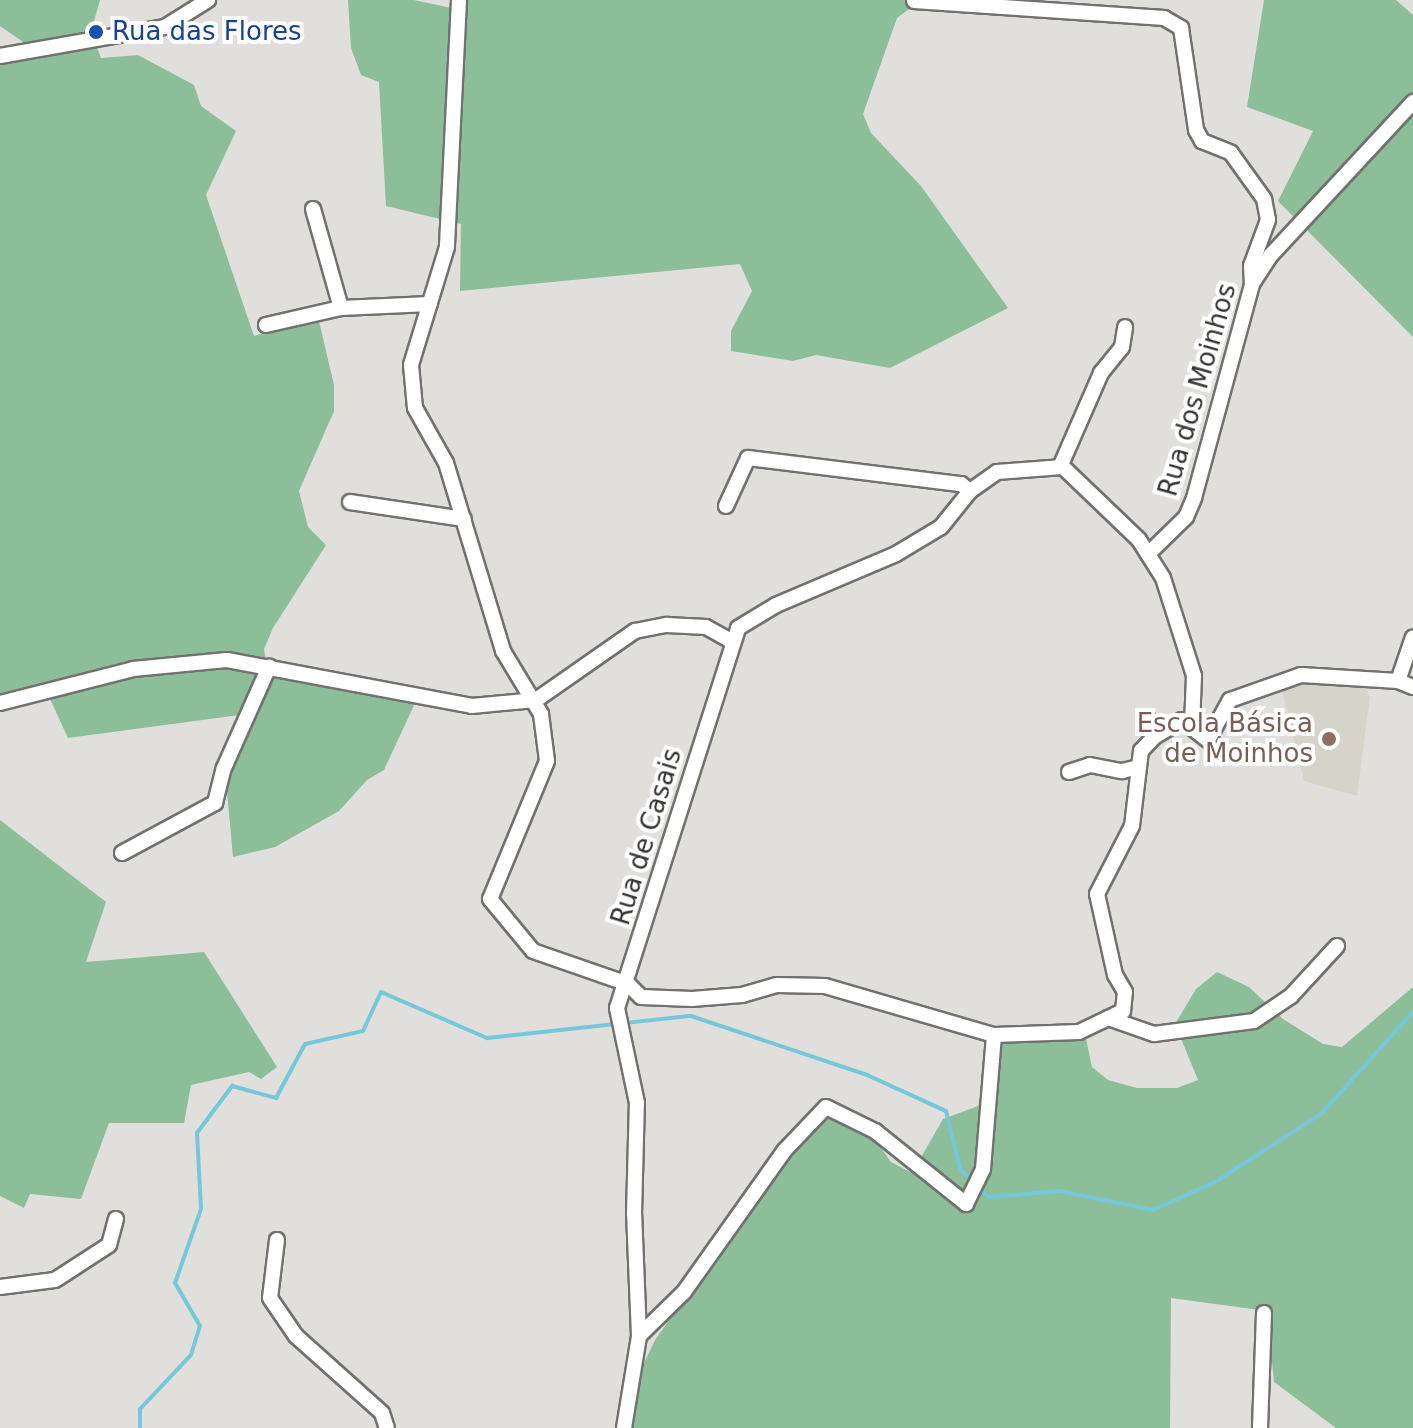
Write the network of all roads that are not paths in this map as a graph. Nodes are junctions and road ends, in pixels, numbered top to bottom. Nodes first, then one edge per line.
1 (208, 0) edge
2 (459, 0) edge
3 (914, 1) edge
4 (1032, 3) edge
5 (0, 56) edge
6 (1413, 102) edge
7 (313, 209) dead end
8 (1252, 284) junction
9 (430, 304) junction
10 (341, 308) junction
11 (266, 325) dead end
12 (1125, 327) dead end
13 (1060, 467) junction
14 (970, 491) junction
15 (350, 502) dead end
16 (726, 506) dead end
17 (464, 519) junction
18 (1148, 554) junction
19 (1413, 637) edge
20 (733, 642) junction
21 (269, 667) junction
22 (1398, 681) junction
23 (1413, 687) edge
24 (536, 700) junction
25 (0, 703) edge
26 (1147, 717) dead end
27 (1192, 726) junction
28 (1154, 737) junction
29 (1139, 767) junction
30 (1069, 772) dead end
31 (122, 853) dead end
32 (1337, 946) dead end
33 (628, 984) junction
34 (1108, 1018) junction
35 (994, 1035) junction
36 (116, 1219) dead end
37 (277, 1240) dead end
38 (0, 1287) edge
39 (1264, 1313) dead end
40 (639, 1336) junction
41 (387, 1428) edge
42 (624, 1428) edge
43 (1260, 1428) edge

1 - 5 street
2 - 9 street
3 - 4 street
4 - 8 street
6 - 8 street, Rua dos Moinhos
7 - 10 street
8 - 18 street, Rua dos Moinhos
9 - 10 street
9 - 17 street
10 - 11 street
12 - 13 street
13 - 14 street, Rua de Casais
13 - 18 street
14 - 16 street
14 - 20 street, Rua de Casais
15 - 17 street
17 - 24 street
18 - 27 street
19 - 22 street
20 - 24 street
20 - 33 street, Rua de Casais
21 - 24 street
21 - 25 street
21 - 31 street
22 - 23 street
22 - 27 street
24 - 33 street
26 - 28 street
27 - 28 street
28 - 29 street
29 - 30 street
29 - 34 street
32 - 34 street
33 - 35 street
33 - 40 street, Rua de Casais
34 - 35 street
35 - 40 street
36 - 38 street
37 - 41 street
39 - 43 street
40 - 42 street, Rua de Casais

